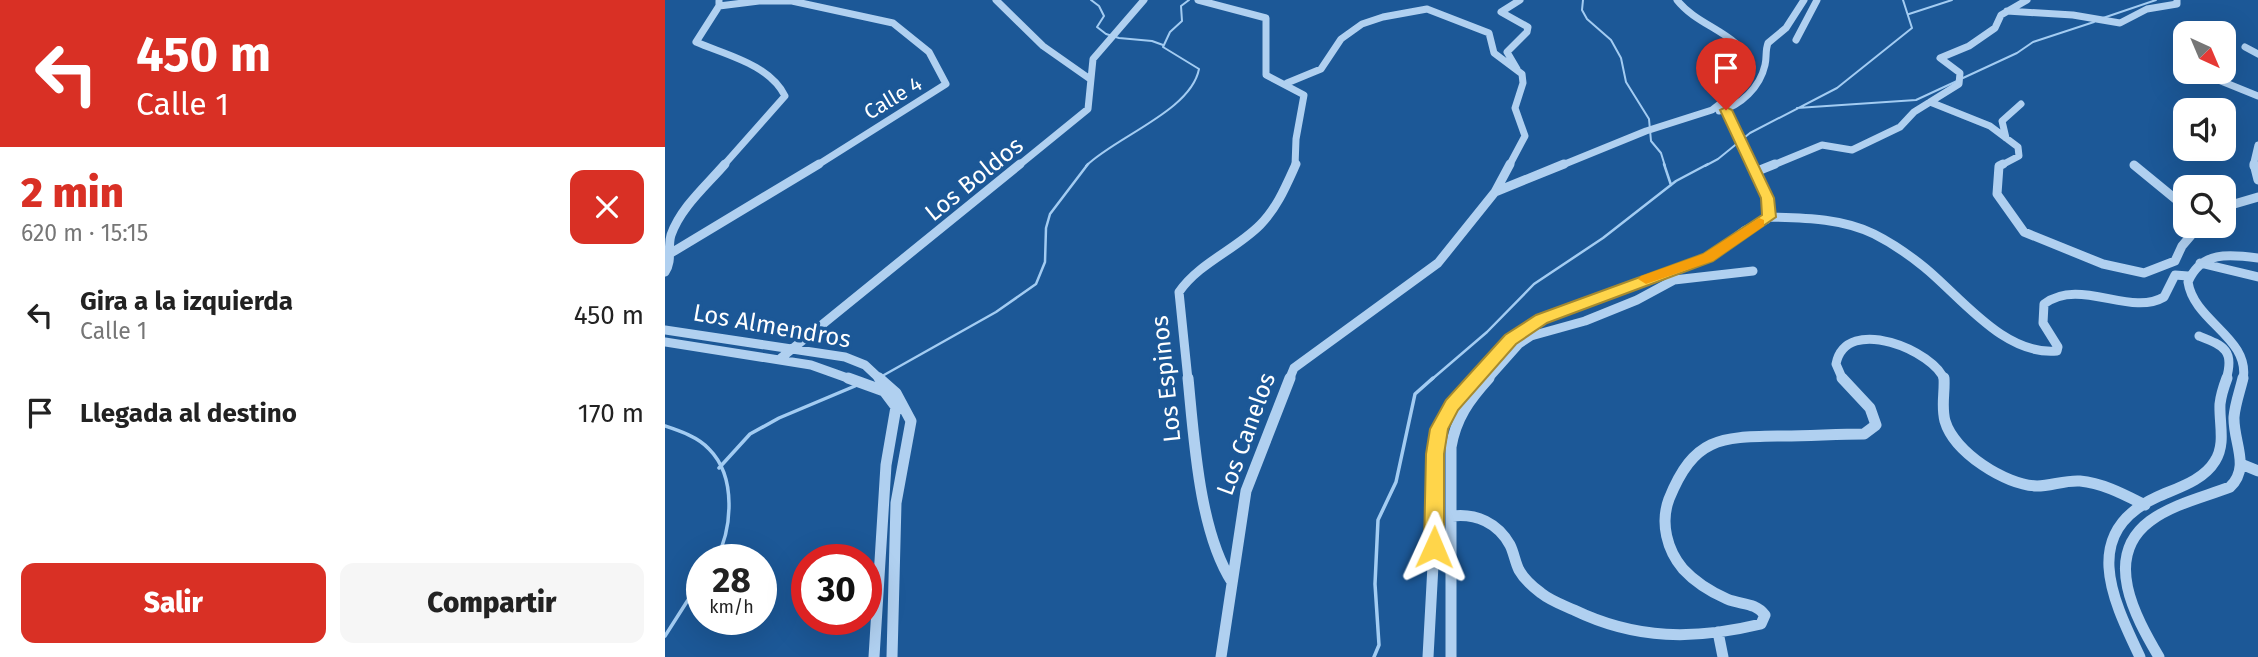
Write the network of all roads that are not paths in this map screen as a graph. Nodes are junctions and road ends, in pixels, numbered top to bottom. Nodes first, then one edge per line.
1 (996, 0) edge
2 (1144, 0) edge
3 (1198, 0) edge
4 (1520, 0) edge
5 (1677, 0) edge
6 (1804, 0) edge
7 (1817, 0) edge
8 (2005, 0) edge
9 (2027, 0) edge
10 (2177, 0) edge
11 (1431, 1) edge
12 (719, 3) edge
13 (2017, 6) junction
14 (1427, 9) junction
15 (2007, 11) junction
16 (1796, 40) dead end
17 (2245, 47) dead end
18 (2258, 54) edge
19 (1517, 70) junction
20 (1090, 79) junction
21 (1287, 83) junction
22 (2228, 84) edge
23 (2258, 96) edge
24 (1930, 102) junction
25 (2021, 104) dead end
26 (1712, 110) junction
27 (1726, 110) junction
28 (2006, 138) junction
29 (2258, 145) edge
30 (2134, 165) dead end
31 (1755, 172) junction
32 (2258, 180) edge
33 (1495, 192) junction
34 (2173, 197) edge
35 (2258, 197) edge
36 (2236, 203) edge
37 (1769, 217) junction
38 (2189, 238) edge
39 (671, 253) junction
40 (2258, 258) edge
41 (2200, 263) junction
42 (1753, 271) dead end
43 (665, 272) edge
44 (2189, 276) junction
45 (2258, 277) edge
46 (665, 330) edge
47 (2199, 336) dead end
48 (665, 341) edge
49 (795, 347) junction
50 (781, 358) junction
51 (897, 400) junction
52 (2241, 464) junction
53 (2258, 471) edge
54 (2145, 505) junction
55 (1452, 516) junction
56 (1231, 582) junction
57 (1717, 632) junction
58 (874, 657) edge
59 (892, 657) edge
60 (1221, 657) edge
61 (1428, 657) edge
62 (1451, 657) edge
63 (1723, 657) edge
64 (2140, 657) edge
65 (2159, 657) edge

1 - 20 street
2 - 20 street, Los Boldos
3 - 21 street, Los Espinos
4 - 19 street
5 - 26 street
6 - 27 street
7 - 16 street
8 - 13 street
9 - 13 street
10 - 15 street
11 - 14 street
12 - 39 street
12 - 39 street, Calle 4
13 - 15 street
14 - 19 street
14 - 21 street
15 - 24 street
17 - 18 street
19 - 33 street, Los Canelos
20 - 49 street, Los Boldos
21 - 56 street, Los Espinos
22 - 23 street
24 - 28 street
24 - 31 street
25 - 28 street
26 - 27 street
26 - 33 street
27 - 31 street
28 - 38 street
29 - 32 street
30 - 34 street
31 - 37 street
33 - 56 street, Los Canelos
35 - 36 street
37 - 44 street
37 - 61 street
39 - 43 street
40 - 41 street
41 - 44 street
41 - 45 street
42 - 55 street
44 - 52 street
46 - 49 street, Los Almendros
47 - 54 street
48 - 50 street, Los Almendros
49 - 50 street, Los Boldos
49 - 51 street, Los Almendros
50 - 51 street, Los Almendros
51 - 58 street
51 - 59 street
52 - 53 street
52 - 65 street
54 - 57 street
54 - 64 street
55 - 57 street
55 - 62 street
56 - 60 street, Los Canelos
57 - 63 street

